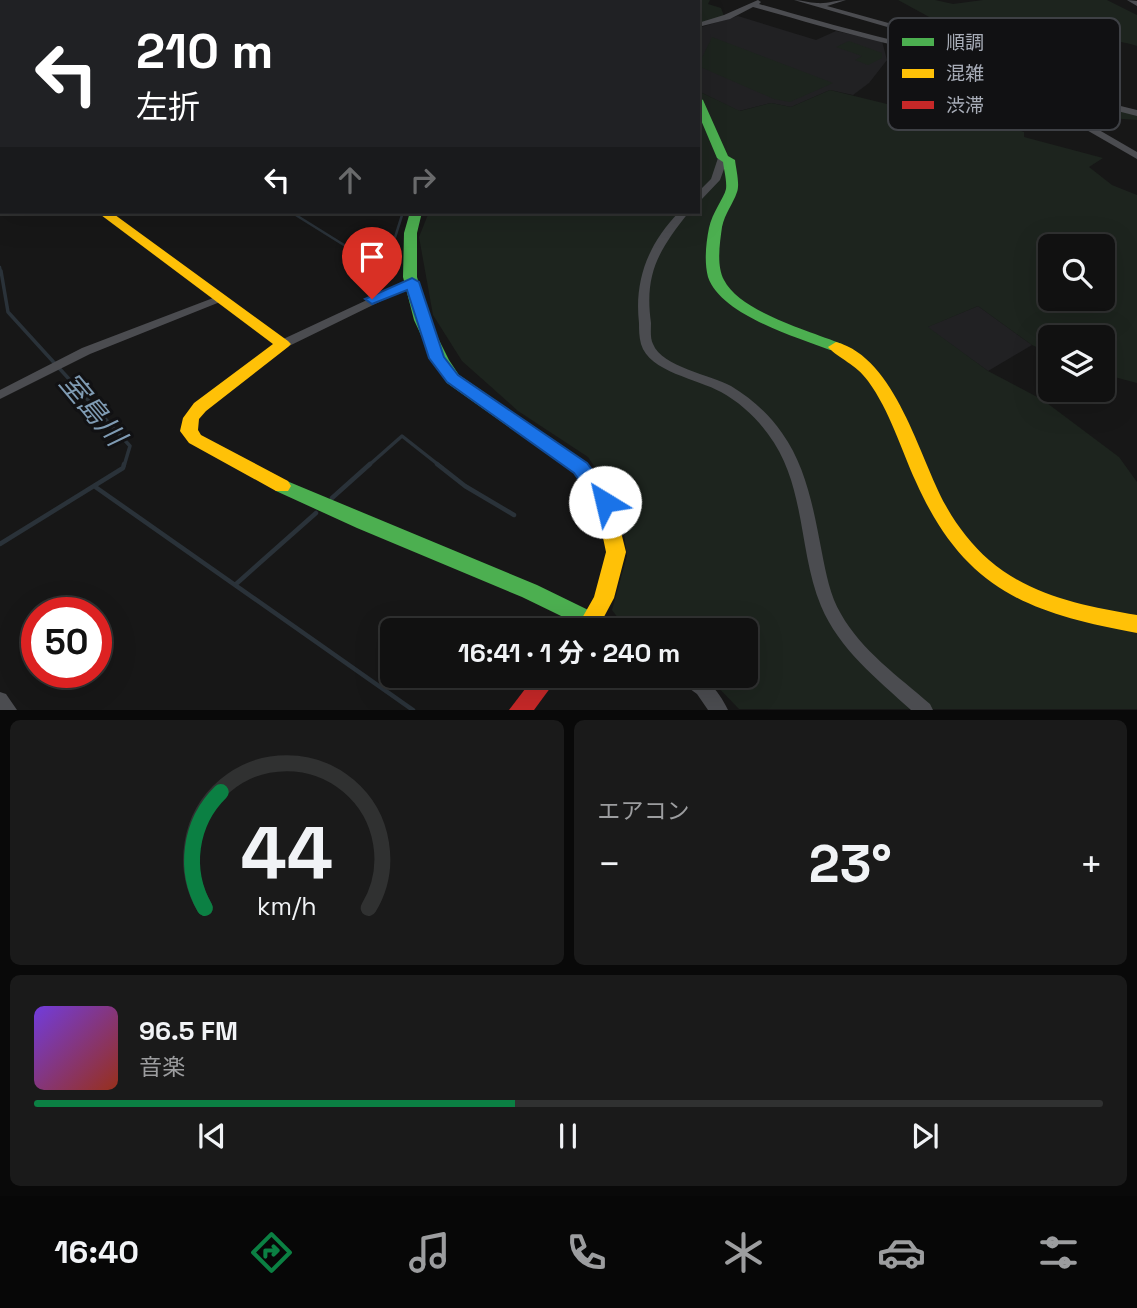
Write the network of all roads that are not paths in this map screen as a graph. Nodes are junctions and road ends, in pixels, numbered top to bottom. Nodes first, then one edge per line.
1 (762, 0) edge
2 (797, 0) edge
3 (843, 0) edge
4 (1130, 0) edge
5 (1137, 4) edge
6 (754, 5) junction
7 (819, 6) junction
8 (829, 9) junction
9 (803, 18) junction
10 (784, 24) dead end
11 (700, 25) edge
12 (888, 25) edge
13 (888, 37) edge
14 (881, 40) junction
15 (888, 42) edge
16 (700, 105) edge
17 (1120, 109) edge
18 (1137, 113) edge
19 (1092, 130) edge
20 (1137, 156) edge
21 (723, 158) junction
22 (700, 196) edge
23 (106, 214) edge
24 (415, 214) edge
25 (682, 214) edge
26 (412, 282) junction
27 (221, 298) junction
28 (283, 344) junction
29 (0, 395) edge
30 (583, 618) edge
31 (594, 618) edge
32 (1137, 624) edge
33 (538, 688) edge
34 (702, 688) edge
35 (0, 700) edge
36 (8, 709) edge
37 (520, 709) edge
38 (719, 709) edge
39 (924, 709) edge

1 - 6 street
2 - 7 street
3 - 7 street
4 - 5 street
6 - 9 street
6 - 11 street
7 - 8 street
8 - 9 street
8 - 12 street
9 - 10 street
9 - 14 street
13 - 14 street
14 - 15 street
16 - 21 main road
17 - 18 street
19 - 20 street
21 - 22 street
21 - 32 main road
23 - 27 main road
24 - 26 main road
25 - 39 street
26 - 28 street
26 - 31 main road
27 - 28 main road
27 - 29 street
28 - 30 main road
33 - 37 main road
34 - 38 street
35 - 36 street

